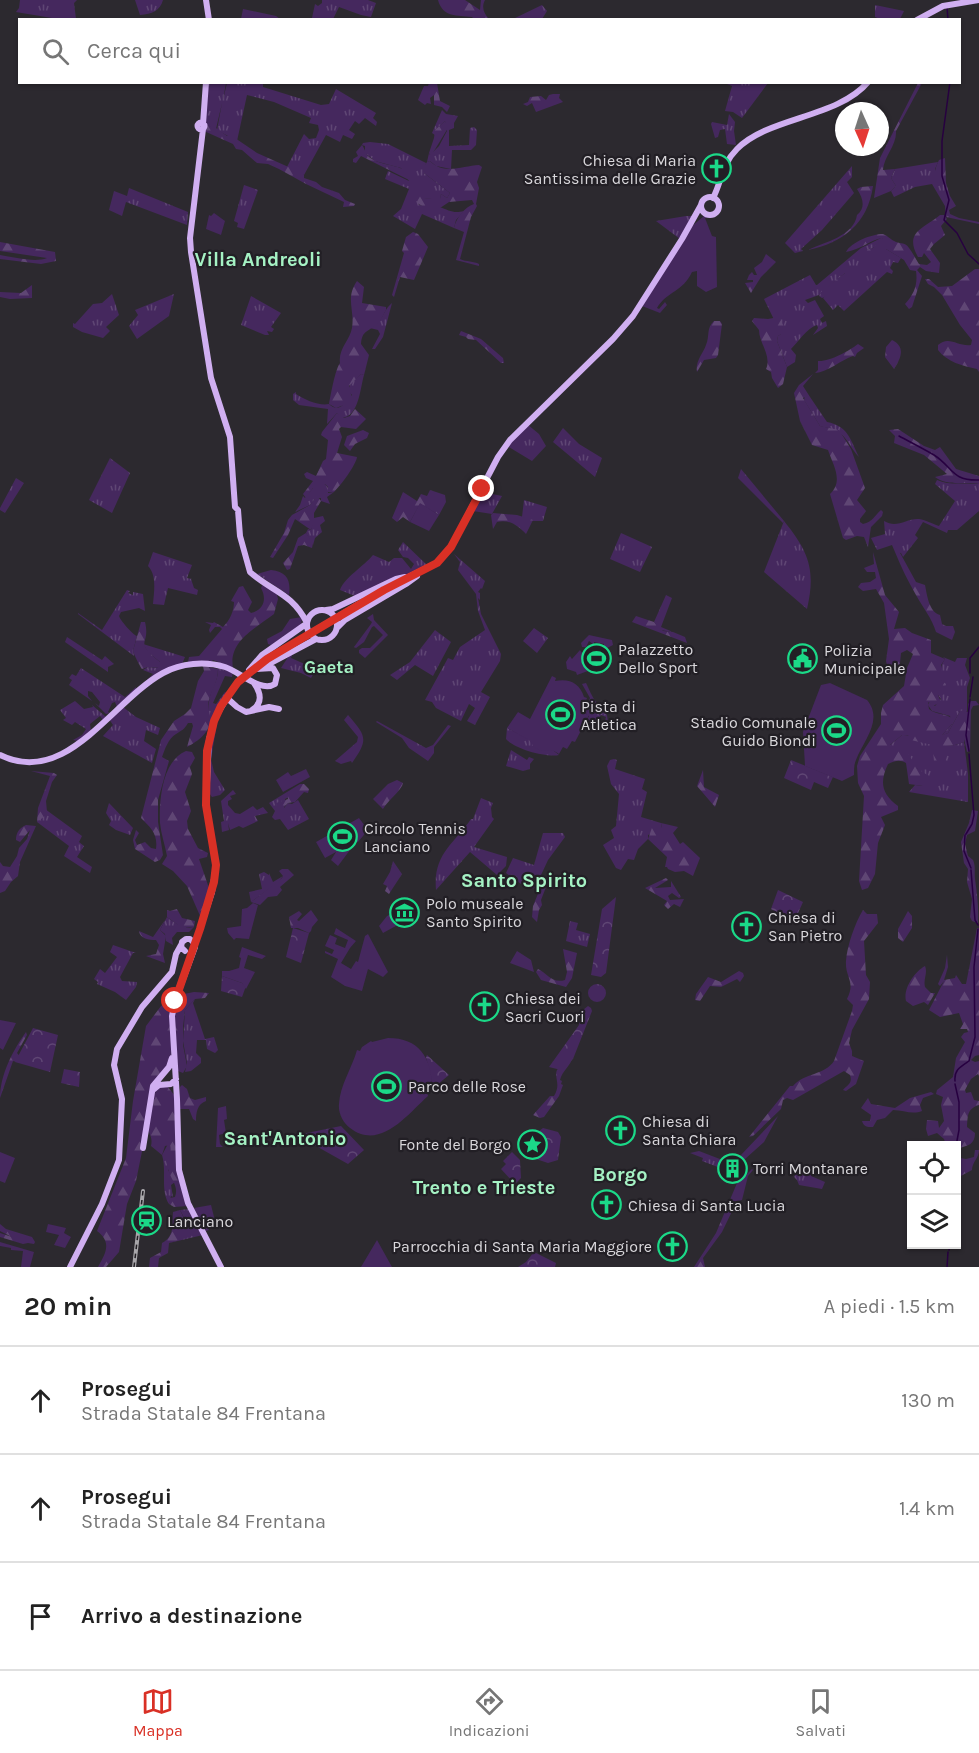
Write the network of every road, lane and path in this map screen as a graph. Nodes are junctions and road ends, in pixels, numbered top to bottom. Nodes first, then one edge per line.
1 (978, 0) edge
2 (206, 1) edge
3 (209, 18) edge
4 (921, 18) edge
5 (206, 84) edge
6 (866, 84) edge
7 (715, 200) junction
8 (701, 205) junction
9 (705, 213) junction
10 (693, 222) junction
11 (423, 570) junction
12 (411, 576) junction
13 (295, 604) junction
14 (325, 610) junction
15 (314, 612) junction
16 (306, 623) junction
17 (337, 624) junction
18 (313, 637) junction
19 (256, 669) junction
20 (252, 680) junction
21 (238, 682) junction
22 (227, 698) junction
23 (221, 706) junction
24 (240, 709) junction
25 (279, 709) dead end
26 (0, 754) edge
27 (201, 926) junction
28 (188, 949) junction
29 (174, 1052) junction
30 (162, 1075) junction
31 (176, 1079) junction
32 (168, 1085) junction
33 (151, 1093) junction
34 (177, 1099) junction
35 (146, 1147) dead end
36 (70, 1267) edge
37 (222, 1267) edge

1 - 4 main road
2 - 3 main road
5 - 13 main road
6 - 7 main road
7 - 8 main road
7 - 9 main road
8 - 9 main road
8 - 10 main road
9 - 10 main road
10 - 11 main road
11 - 12 main road
11 - 17 main road
12 - 14 main road
12 - 19 main road
13 - 15 main road
13 - 16 main road
14 - 15 main road
14 - 17 main road
15 - 16 main road
16 - 18 main road
16 - 21 main road
17 - 18 main road
18 - 19 main road
19 - 20 main road
19 - 21 main road
20 - 24 main road
20 - 26 main road
21 - 22 main road
22 - 23 main road
22 - 24 main road
23 - 24 main road
23 - 27 main road
24 - 25 main road
27 - 28 main road
27 - 28 main road
28 - 29 main road
28 - 36 main road
29 - 30 main road
29 - 31 main road
30 - 31 main road
30 - 33 main road
31 - 32 main road
31 - 34 main road
32 - 33 main road
32 - 34 main road
33 - 35 main road
34 - 37 main road

